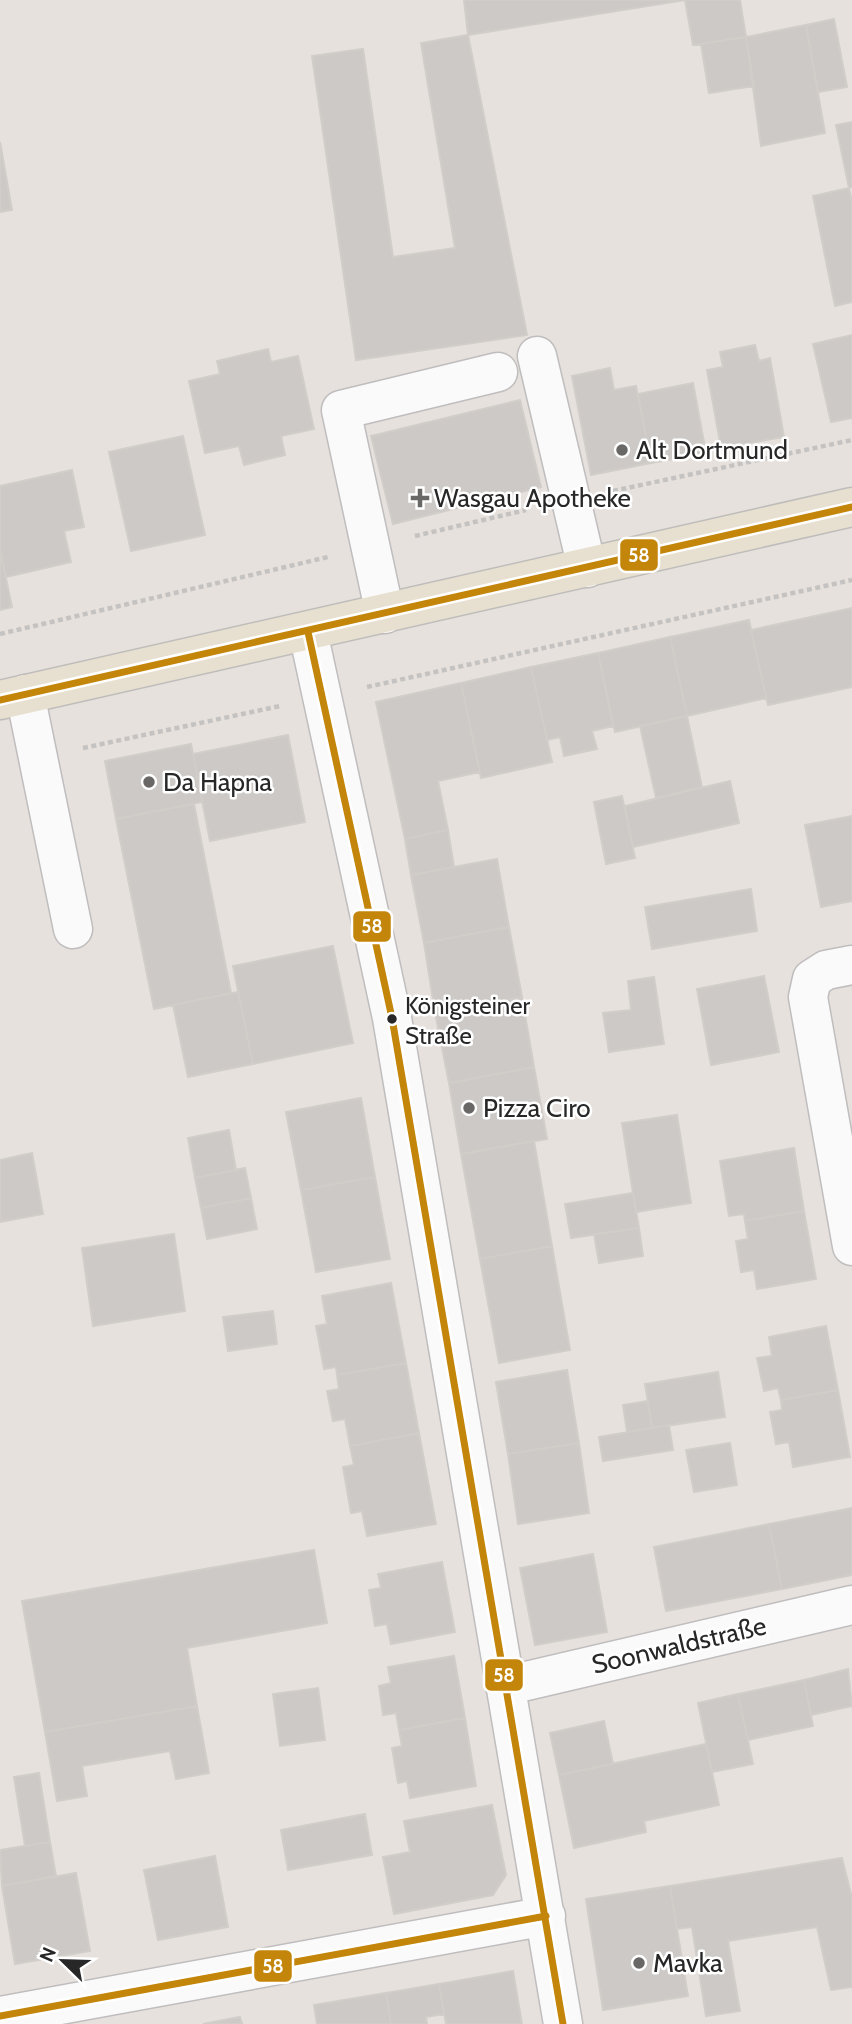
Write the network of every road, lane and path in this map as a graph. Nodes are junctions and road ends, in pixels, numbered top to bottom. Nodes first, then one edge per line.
1 (537, 356) dead end
2 (498, 372) dead end
3 (852, 508) edge
4 (292, 566) dead end
5 (587, 568) junction
6 (852, 580) edge
7 (385, 614) junction
8 (309, 632) junction
9 (0, 634) edge
10 (324, 696) junction
11 (12, 697) edge
12 (38, 758) junction
13 (73, 929) dead end
14 (852, 965) edge
15 (852, 1246) edge
16 (852, 1605) edge
17 (505, 1686) junction
18 (546, 1916) junction
19 (0, 2016) edge
20 (564, 2024) edge

1 - 5 street
2 - 7 street
3 - 5 main road
4 - 9 path
5 - 7 main road
6 - 10 path
7 - 8 main road
8 - 10 street
8 - 11 main road
10 - 12 path
10 - 17 street
11 - 12 street
12 - 13 street
14 - 15 street
16 - 17 street, Soonwaldstraße
17 - 18 street
18 - 19 street
18 - 20 street

